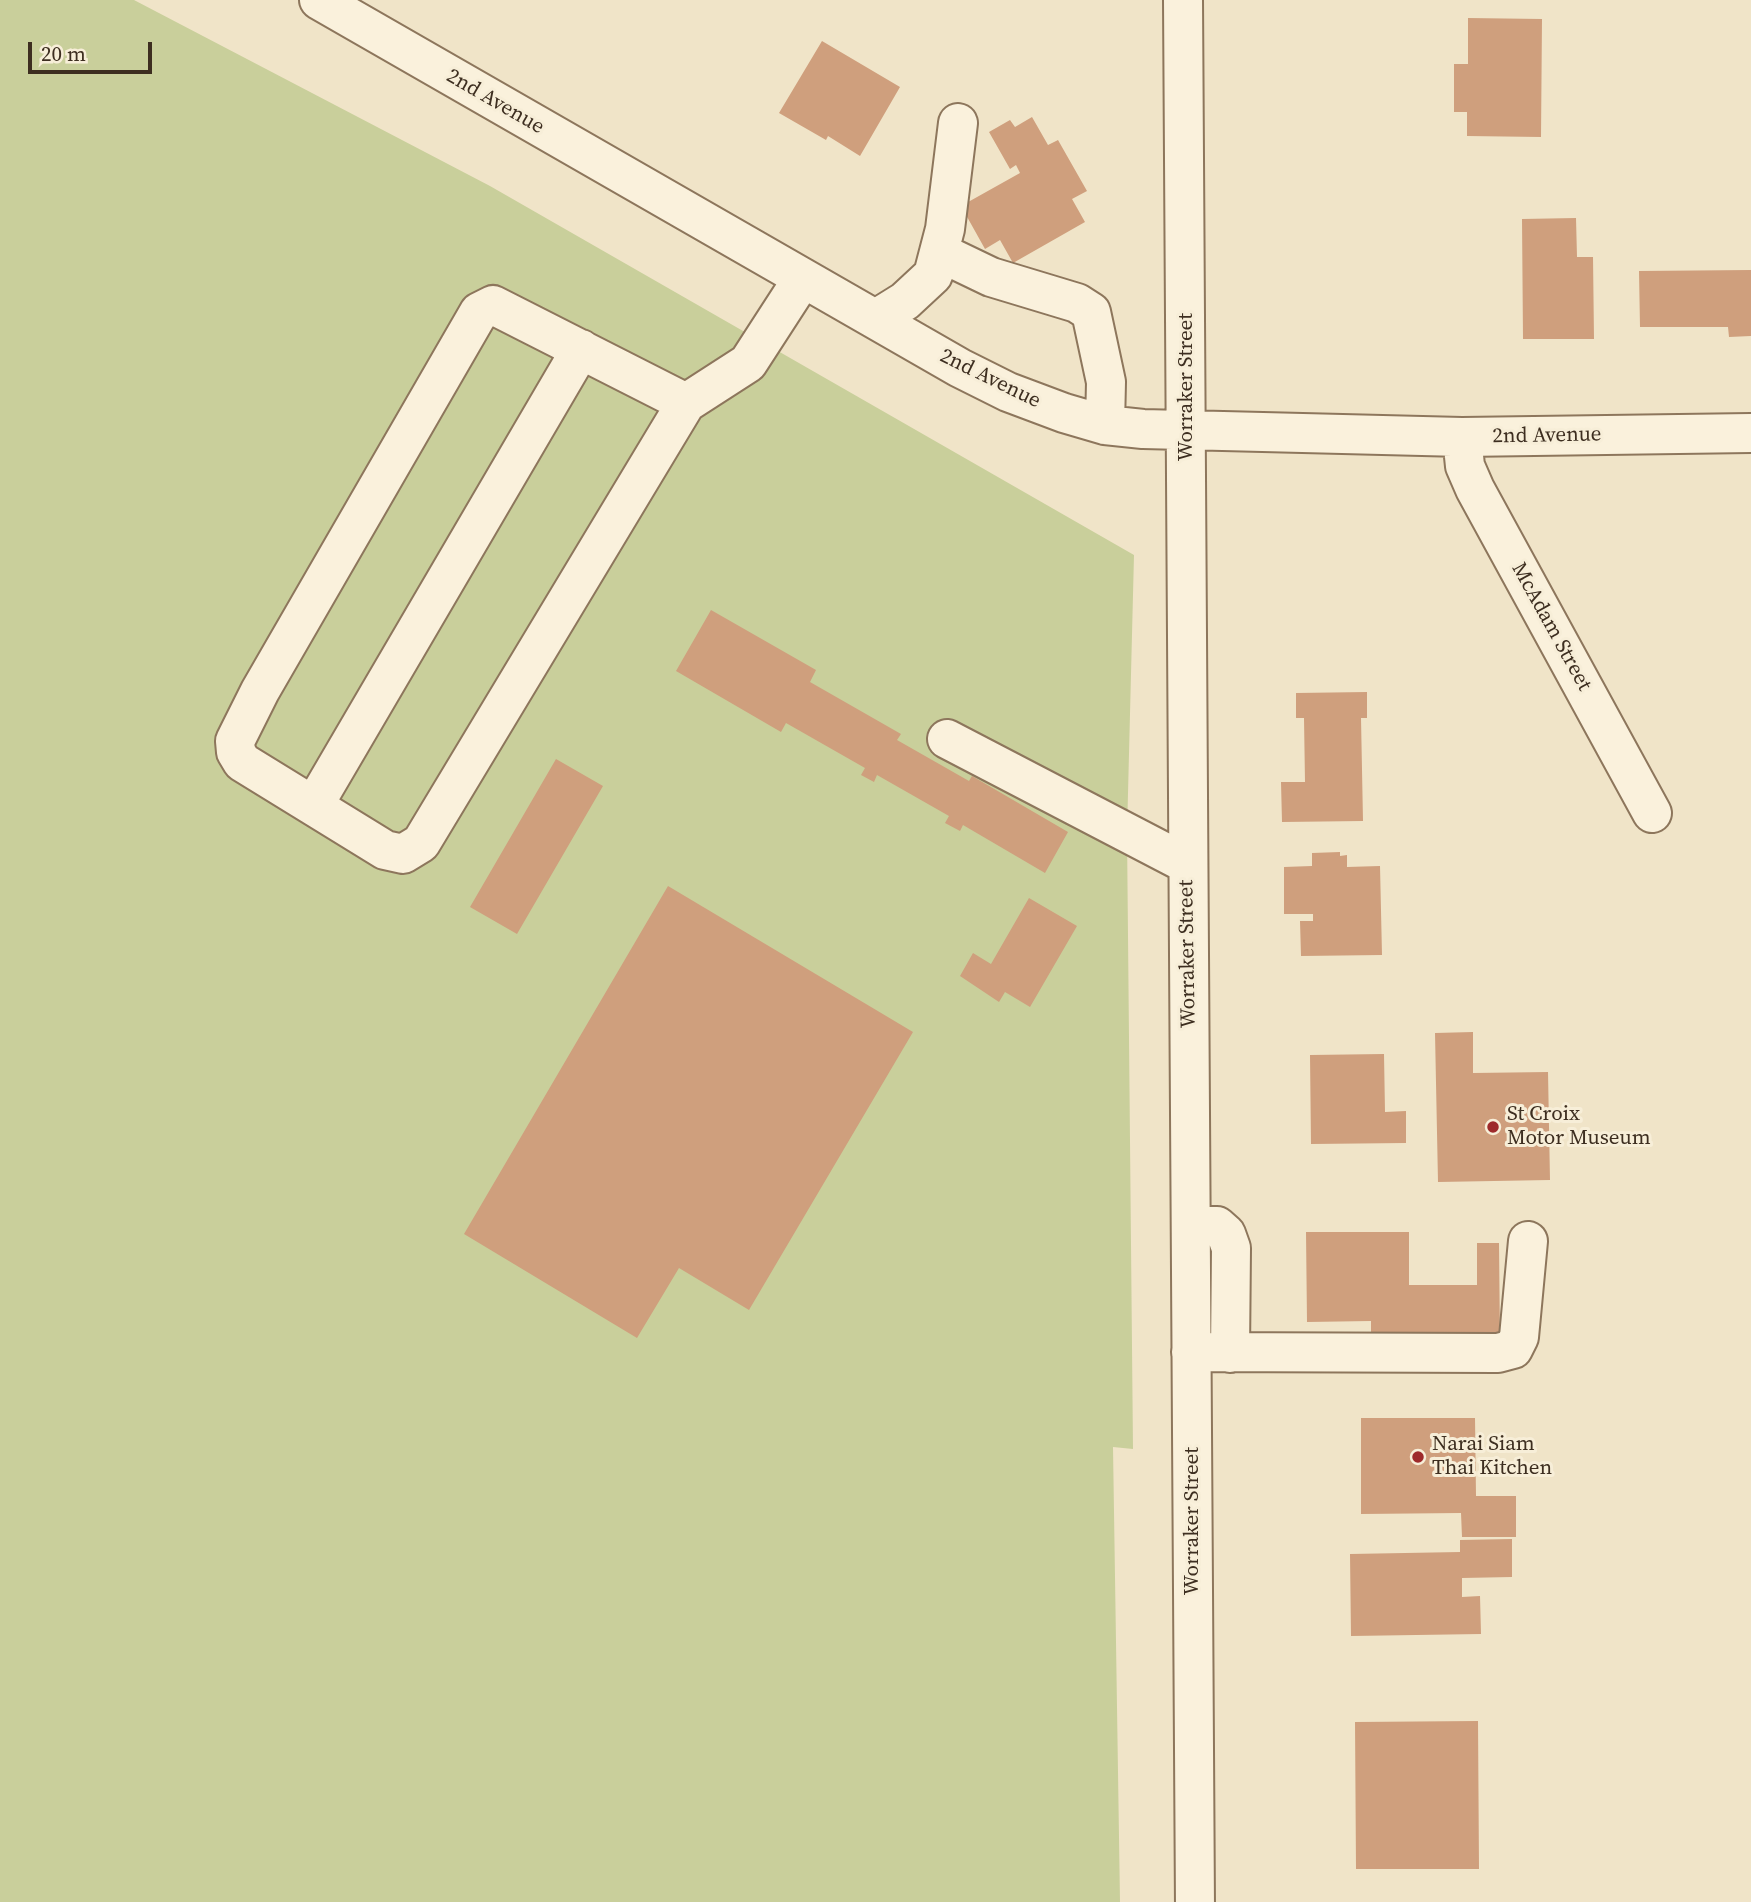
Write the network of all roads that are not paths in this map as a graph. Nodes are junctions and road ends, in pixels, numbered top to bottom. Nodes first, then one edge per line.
1 (319, 0) edge
2 (1183, 2) edge
3 (958, 123) dead end
4 (939, 252) junction
5 (803, 278) junction
6 (876, 319) junction
7 (581, 349) junction
8 (687, 403) junction
9 (1105, 425) junction
10 (1187, 430) junction
11 (1751, 433) edge
12 (1462, 437) junction
13 (947, 739) dead end
14 (314, 806) junction
15 (1653, 813) dead end
16 (1186, 864) junction
17 (1191, 1226) junction
18 (1528, 1241) dead end
19 (1191, 1352) junction
20 (1230, 1353) junction
21 (1195, 1902) edge

1 - 5 street, 2nd Avenue
2 - 10 street, Worraker Street
3 - 4 street
4 - 6 street
4 - 9 street
5 - 6 street, 2nd Avenue
5 - 8 street
6 - 9 street, 2nd Avenue
7 - 8 street
7 - 14 street
7 - 14 street
8 - 14 street
9 - 10 street, 2nd Avenue
10 - 12 street, 2nd Avenue
10 - 16 street, Worraker Street
11 - 12 street, 2nd Avenue
12 - 15 street, McAdam Street
13 - 16 street
16 - 17 street, Worraker Street
17 - 19 street, Worraker Street
17 - 20 street
18 - 20 street
19 - 20 street
19 - 21 street, Worraker Street

